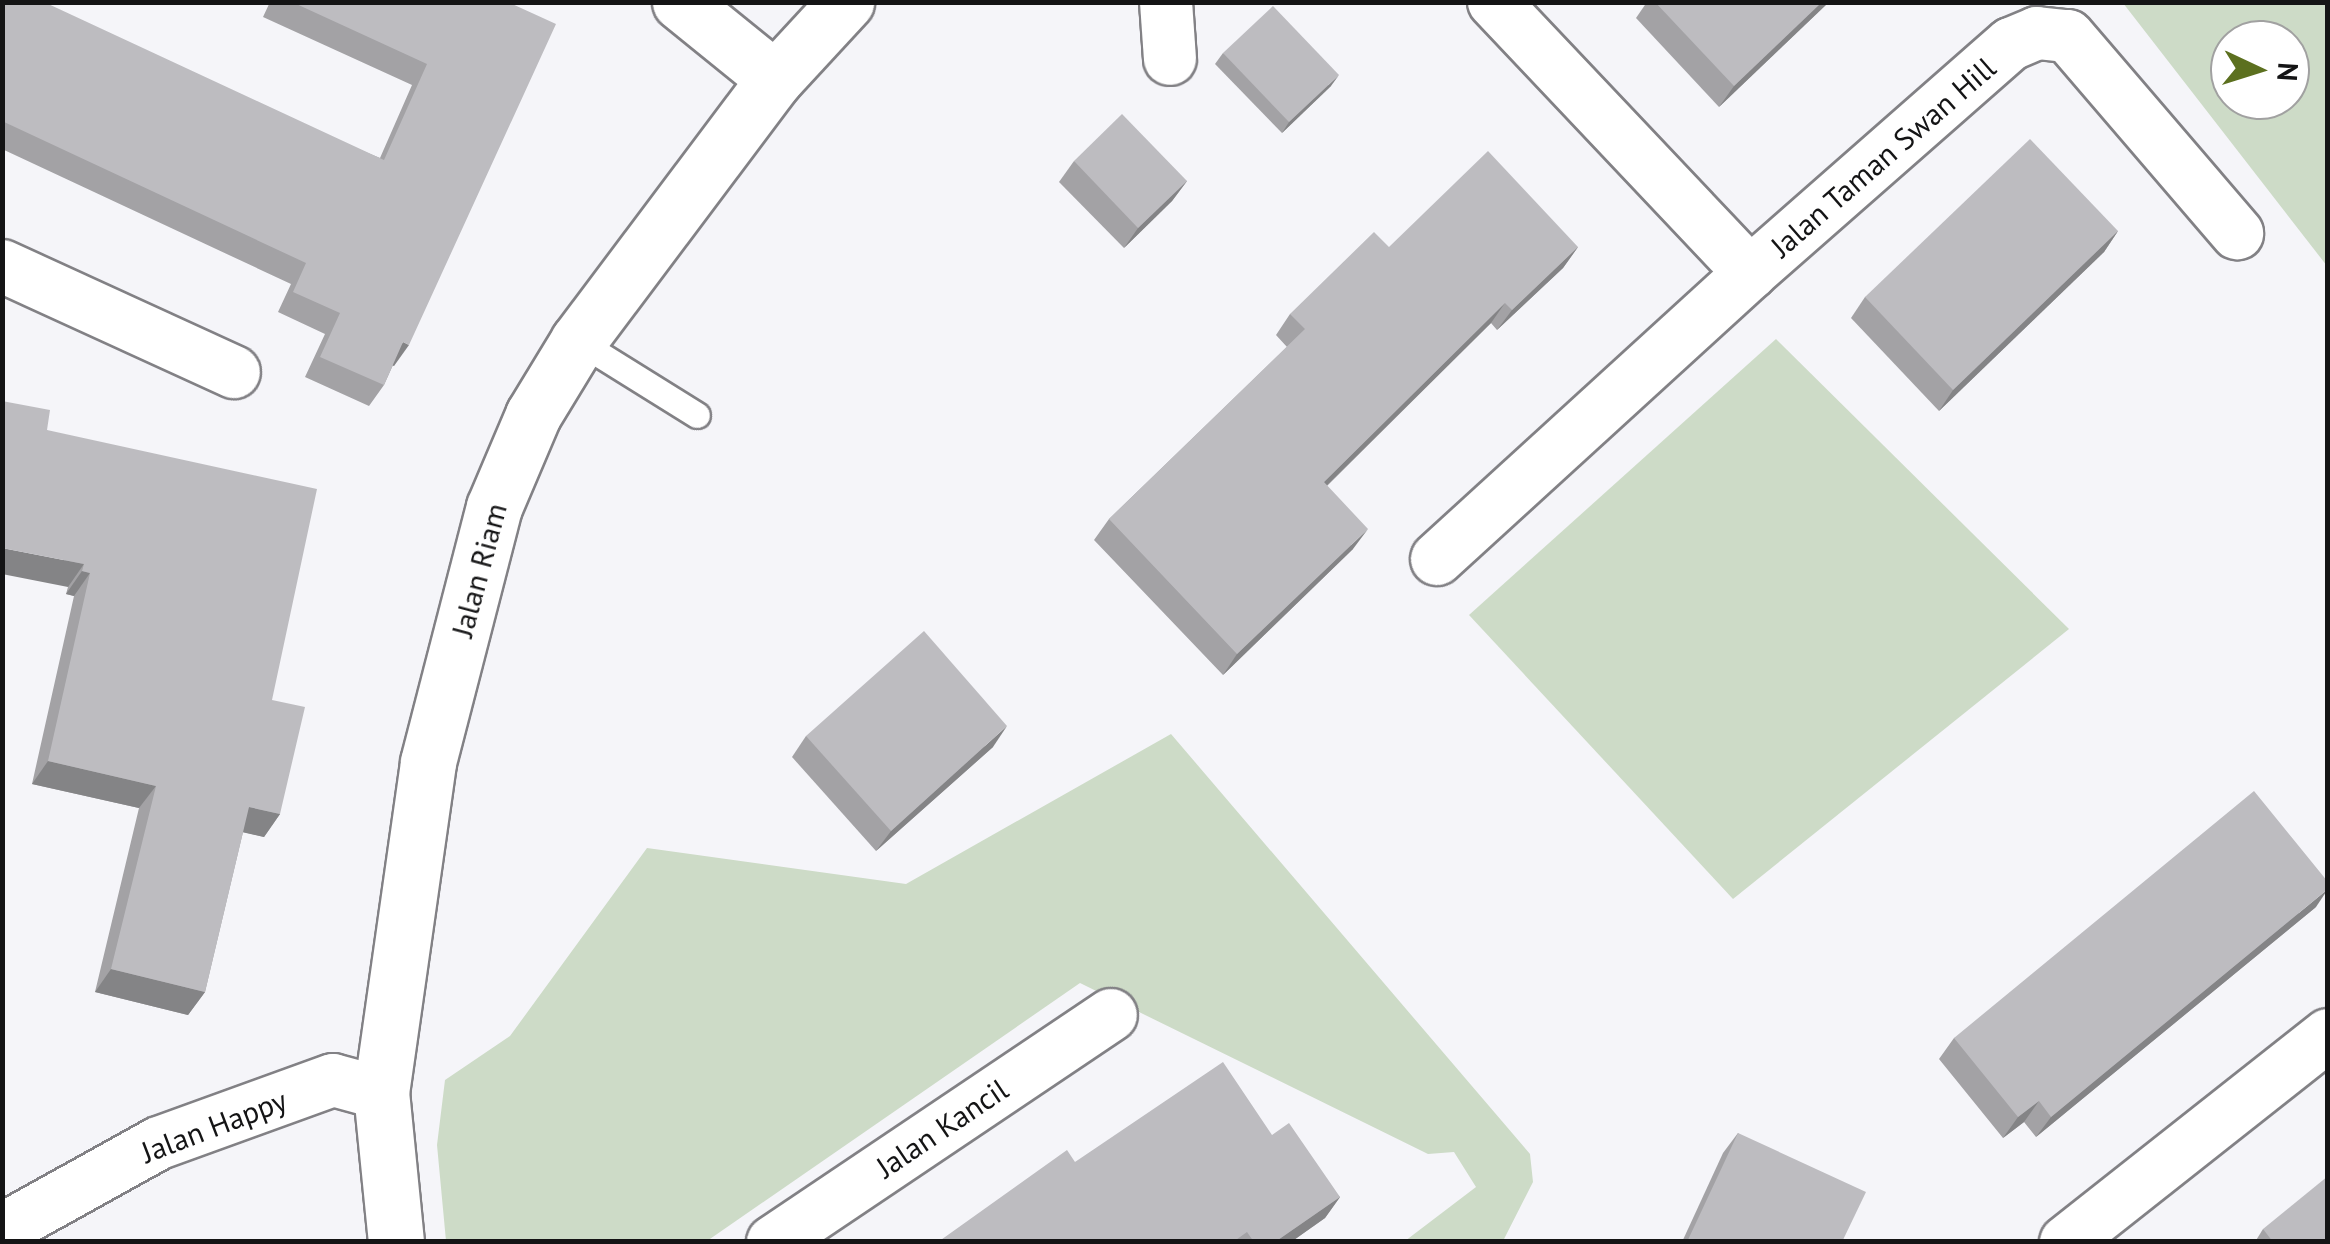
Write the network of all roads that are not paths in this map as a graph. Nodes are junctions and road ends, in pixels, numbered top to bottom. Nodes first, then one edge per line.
1 (680, 2) edge
2 (846, 2) edge
3 (1166, 2) edge
4 (1494, 2) edge
5 (1170, 60) dead end
6 (775, 79) junction
7 (2237, 233) dead end
8 (2, 266) edge
9 (1750, 274) junction
10 (578, 341) junction
11 (234, 372) dead end
12 (698, 415) dead end
13 (1437, 560) dead end
14 (1111, 1015) dead end
15 (2328, 1035) edge
16 (381, 1093) junction
17 (2, 1230) edge
18 (396, 1242) edge
19 (772, 1242) edge
20 (2066, 1242) edge

1 - 6 main road
2 - 6 main road, Jalan Riam
3 - 5 street
4 - 9 street, Jalan Taman Swan Hill
6 - 10 main road, Jalan Riam
7 - 9 street, Jalan Taman Swan Hill
8 - 11 street
9 - 13 street
10 - 12 lane
10 - 16 main road, Jalan Riam
14 - 19 street, Jalan Kancil
15 - 20 street
16 - 17 street, Jalan Happy
16 - 18 main road, Jalan Riam

